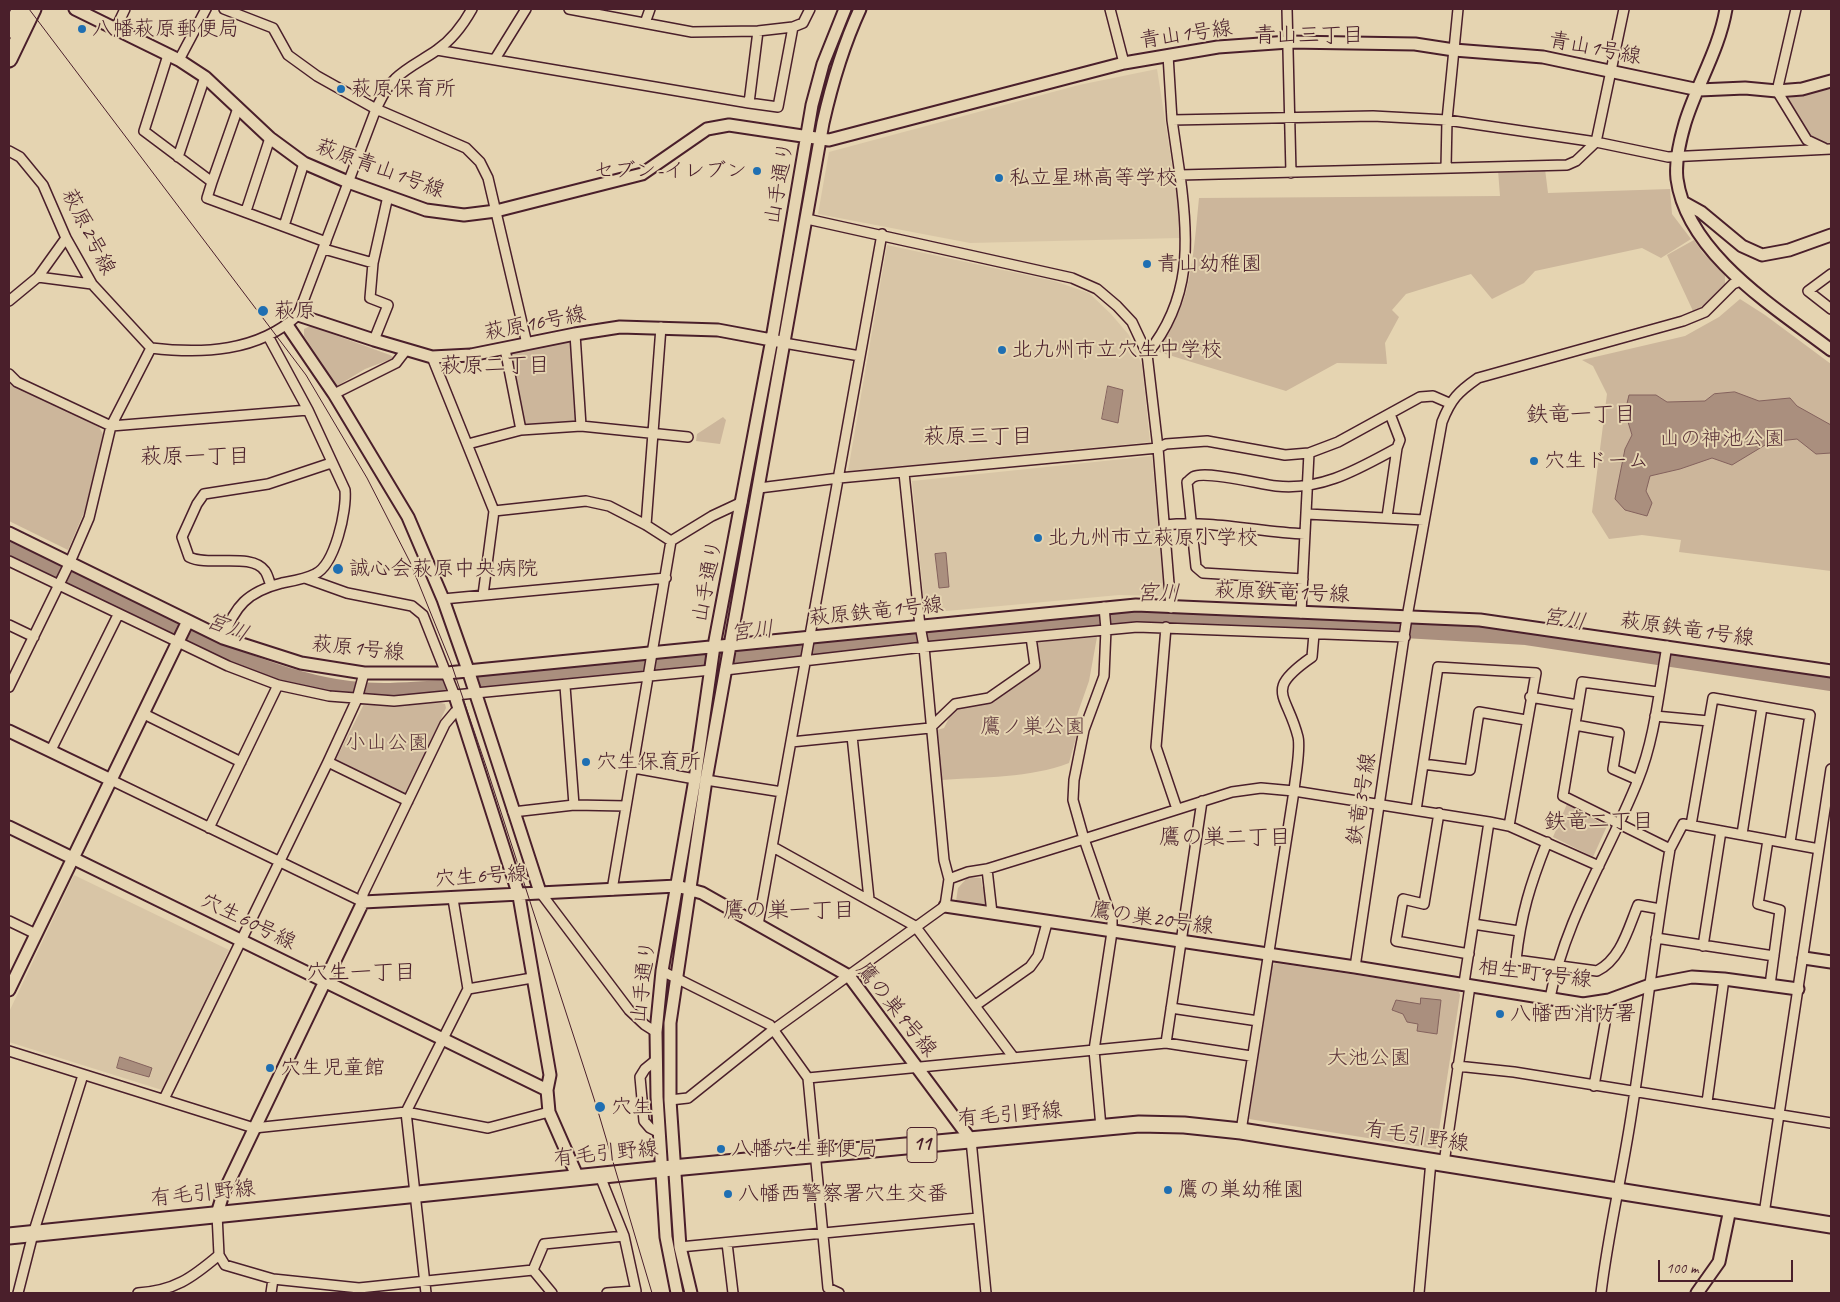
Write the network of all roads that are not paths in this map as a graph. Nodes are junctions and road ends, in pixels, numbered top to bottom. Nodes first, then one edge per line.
1 (20, 9) edge
2 (33, 9) edge
3 (75, 9) edge
4 (125, 9) edge
5 (206, 9) edge
6 (224, 9) edge
7 (472, 9) edge
8 (526, 9) edge
9 (569, 9) edge
10 (650, 9) edge
11 (810, 9) edge
12 (845, 9) edge
13 (860, 9) edge
14 (1110, 9) edge
15 (1287, 9) edge
16 (1456, 9) edge
17 (1624, 9) edge
18 (1726, 9) edge
19 (1796, 9) edge
20 (645, 22) junction
21 (116, 28) junction
22 (793, 28) junction
23 (9, 30) edge
24 (758, 31) junction
25 (1289, 42) junction
26 (437, 50) junction
27 (1454, 50) junction
28 (168, 55) junction
29 (1168, 55) junction
30 (9, 59) edge
31 (495, 59) junction
32 (179, 60) junction
33 (1124, 63) junction
34 (1612, 71) junction
35 (205, 78) junction
36 (1831, 81) edge
37 (1698, 90) junction
38 (1777, 92) junction
39 (749, 103) junction
40 (238, 108) junction
41 (376, 109) junction
42 (1290, 118) junction
43 (1172, 120) junction
44 (1447, 120) junction
45 (808, 136) junction
46 (270, 138) junction
47 (821, 140) junction
48 (1596, 142) junction
49 (1829, 150) edge
50 (9, 151) edge
51 (1678, 155) junction
52 (178, 157) junction
53 (304, 162) junction
54 (1446, 168) junction
55 (1291, 173) junction
56 (1180, 175) junction
57 (212, 182) junction
58 (348, 182) junction
59 (388, 196) junction
60 (1682, 202) junction
61 (246, 211) junction
62 (496, 211) junction
63 (807, 218) junction
64 (284, 226) junction
65 (882, 234) junction
66 (1831, 235) edge
67 (66, 238) junction
68 (325, 245) junction
69 (373, 263) junction
70 (1831, 274) edge
71 (38, 277) junction
72 (1740, 281) junction
73 (92, 284) junction
74 (9, 301) edge
75 (1831, 309) edge
76 (298, 315) junction
77 (287, 325) junction
78 (661, 327) junction
79 (271, 334) junction
80 (575, 334) junction
81 (772, 339) junction
82 (374, 340) junction
83 (784, 343) junction
84 (527, 344) junction
85 (151, 348) junction
86 (505, 349) junction
87 (406, 350) junction
88 (1831, 350) edge
89 (1147, 354) junction
90 (860, 356) junction
91 (432, 357) junction
92 (9, 374) edge
93 (334, 394) junction
94 (1449, 403) junction
95 (308, 410) junction
96 (1390, 414) junction
97 (111, 426) junction
98 (580, 426) junction
99 (521, 430) junction
100 (654, 434) junction
101 (688, 438) dead end
102 (468, 444) junction
103 (1158, 448) junction
104 (1397, 448) junction
105 (1308, 452) junction
106 (331, 463) junction
107 (904, 473) junction
108 (838, 478) junction
109 (1308, 487) junction
110 (759, 488) junction
111 (742, 502) junction
112 (494, 511) junction
113 (1307, 514) junction
114 (1387, 517) junction
115 (1424, 520) junction
116 (1192, 522) junction
117 (1165, 524) junction
118 (646, 525) junction
119 (9, 533) edge
120 (1305, 534) junction
121 (671, 541) junction
122 (9, 561) edge
123 (69, 565) junction
124 (305, 578) junction
125 (666, 578) junction
126 (1303, 578) junction
127 (60, 583) junction
128 (271, 586) junction
129 (483, 596) junction
130 (443, 599) junction
131 (1171, 608) junction
132 (1301, 613) junction
133 (118, 614) junction
134 (1406, 617) junction
135 (1105, 618) junction
136 (188, 623) junction
137 (9, 625) edge
138 (1166, 627) junction
139 (921, 628) junction
140 (1314, 634) junction
141 (34, 637) junction
142 (1031, 637) junction
143 (1405, 637) junction
144 (223, 638) junction
145 (809, 641) junction
146 (179, 642) junction
147 (730, 647) junction
148 (714, 648) junction
149 (924, 648) junction
150 (1667, 648) junction
151 (652, 655) junction
152 (806, 658) junction
153 (726, 667) junction
154 (711, 668) junction
155 (468, 670) junction
156 (1831, 671) edge
157 (364, 673) junction
158 (447, 673) junction
159 (649, 675) junction
160 (278, 685) junction
161 (565, 686) junction
162 (9, 687) edge
163 (1658, 692) junction
164 (476, 694) junction
165 (455, 696) junction
166 (1530, 697) junction
167 (357, 699) junction
168 (1578, 705) junction
169 (1762, 707) junction
170 (459, 711) junction
171 (144, 714) junction
172 (1655, 716) junction
173 (1526, 720) junction
174 (1710, 721) junction
175 (1575, 725) junction
176 (930, 728) junction
177 (9, 731) edge
178 (852, 736) junction
179 (791, 742) junction
180 (51, 750) junction
181 (242, 762) junction
182 (328, 762) junction
183 (1423, 764) junction
184 (634, 768) junction
185 (1831, 769) edge
186 (700, 779) junction
187 (111, 780) junction
188 (1638, 780) junction
189 (1294, 791) junction
190 (782, 792) junction
191 (1829, 798) edge
192 (408, 801) junction
193 (1202, 801) junction
194 (1379, 804) junction
195 (574, 805) junction
196 (626, 806) junction
197 (1177, 808) junction
198 (1416, 810) junction
199 (513, 812) junction
200 (1439, 813) junction
201 (1489, 822) junction
202 (1619, 822) junction
203 (1509, 826) junction
204 (1691, 826) junction
205 (9, 827) edge
206 (208, 828) junction
207 (1721, 831) junction
208 (1742, 834) junction
209 (1084, 840) junction
210 (1768, 840) junction
211 (1547, 842) junction
212 (1790, 842) junction
213 (773, 847) junction
214 (1670, 849) junction
215 (1819, 849) junction
216 (73, 859) junction
217 (279, 862) junction
218 (1599, 866) junction
219 (987, 869) junction
220 (949, 879) junction
221 (677, 886) junction
222 (690, 889) junction
223 (612, 890) junction
224 (540, 892) junction
225 (519, 896) junction
226 (453, 899) junction
227 (869, 899) junction
228 (363, 902) junction
229 (944, 906) junction
230 (1660, 909) junction
231 (992, 913) junction
232 (9, 921) edge
233 (1047, 923) junction
234 (1472, 924) junction
235 (758, 925) junction
236 (915, 926) junction
237 (1519, 931) junction
238 (1112, 932) junction
239 (36, 934) junction
240 (1656, 938) junction
241 (240, 939) junction
242 (1183, 942) junction
243 (1703, 946) junction
244 (1469, 954) junction
245 (1268, 955) junction
246 (1774, 956) junction
247 (1804, 958) junction
248 (1831, 962) edge
249 (1355, 966) junction
250 (1556, 967) junction
251 (662, 971) junction
252 (676, 976) junction
253 (849, 976) junction
254 (532, 978) junction
255 (1724, 979) junction
256 (326, 982) junction
257 (1467, 985) junction
258 (1650, 985) junction
259 (1770, 985) junction
260 (468, 989) junction
261 (1798, 989) junction
262 (9, 990) edge
263 (1550, 998) junction
264 (1609, 1000) junction
265 (976, 1005) junction
266 (1172, 1008) junction
267 (1258, 1021) junction
268 (773, 1030) junction
269 (656, 1032) junction
270 (444, 1038) junction
271 (1166, 1042) junction
272 (1094, 1050) junction
273 (9, 1051) edge
274 (1251, 1056) junction
275 (1014, 1058) junction
276 (656, 1060) junction
277 (1457, 1066) junction
278 (919, 1067) junction
279 (83, 1075) junction
280 (808, 1078) junction
281 (1594, 1086) junction
282 (547, 1090) junction
283 (1634, 1093) junction
284 (164, 1099) junction
285 (670, 1100) junction
286 (1707, 1102) junction
287 (406, 1112) junction
288 (549, 1112) junction
289 (1778, 1115) junction
290 (1831, 1123) edge
291 (1102, 1127) junction
292 (254, 1128) junction
293 (1241, 1131) junction
294 (658, 1132) junction
295 (971, 1140) junction
296 (816, 1155) junction
297 (1438, 1162) junction
298 (669, 1169) junction
299 (600, 1176) junction
300 (578, 1178) junction
301 (1619, 1191) junction
302 (415, 1194) junction
303 (1730, 1209) junction
304 (217, 1214) junction
305 (1764, 1214) junction
306 (978, 1218) junction
307 (1831, 1225) edge
308 (34, 1234) junction
309 (823, 1234) junction
310 (9, 1236) edge
311 (624, 1236) junction
312 (727, 1242) junction
313 (680, 1247) junction
314 (219, 1254) junction
315 (534, 1270) junction
316 (273, 1279) junction
317 (424, 1281) junction
318 (828, 1288) junction
319 (18, 1293) edge
320 (138, 1293) edge
321 (271, 1293) edge
322 (426, 1293) edge
323 (552, 1293) edge
324 (607, 1293) edge
325 (677, 1293) edge
326 (690, 1293) edge
327 (732, 1293) edge
328 (819, 1293) edge
329 (840, 1293) edge
330 (986, 1293) edge
331 (1419, 1293) edge
332 (1601, 1293) edge
333 (1697, 1293) edge

1 - 23 main road
2 - 30 main road
3 - 21 street, 萩原青山1号線
4 - 21 street
5 - 32 street
6 - 41 street
7 - 26 street
8 - 31 street
9 - 20 street
10 - 20 street
11 - 22 street
12 - 45 street, 山手通り
13 - 47 street, 山手通り
14 - 33 street
15 - 25 street
16 - 27 street
17 - 34 street
18 - 37 street
19 - 38 street
20 - 24 street
21 - 28 street, 萩原青山1号線
22 - 24 street
22 - 39 street
24 - 39 street
25 - 27 street, 青山1号線
25 - 29 street, 青山1号線
25 - 42 street
26 - 31 street
26 - 41 street
27 - 34 street, 青山1号線
27 - 44 street
28 - 32 street, 萩原青山1号線
28 - 52 street
29 - 33 street, 青山1号線
29 - 43 street
31 - 39 street
32 - 35 street, 萩原青山1号線
33 - 47 street, 青山1号線
34 - 37 street, 青山1号線
34 - 48 street
35 - 40 street, 萩原青山1号線
35 - 52 street
36 - 38 street, 青山1号線
37 - 38 street, 青山1号線
37 - 51 street
38 - 49 street
40 - 46 street, 萩原青山1号線
40 - 57 street
41 - 58 street
41 - 62 street
42 - 43 street
42 - 44 street
42 - 55 street
43 - 56 street
44 - 48 street
44 - 54 street
45 - 47 street, 萩原青山1号線
45 - 62 street, 萩原青山1号線
45 - 81 street, 山手通り
46 - 53 street, 萩原青山1号線
46 - 61 street
47 - 63 street, 山手通り
48 - 51 street
48 - 54 street
49 - 51 street
50 - 67 street, 萩原2号線
51 - 60 street
52 - 57 street
53 - 58 street, 萩原青山1号線
53 - 64 street
54 - 55 street
55 - 56 street
56 - 89 street
57 - 61 street
58 - 59 street, 萩原青山1号線
58 - 68 street
59 - 62 street, 萩原青山1号線
59 - 69 street
60 - 66 street
60 - 72 street
61 - 64 street
62 - 84 street
63 - 65 street
63 - 83 street, 山手通り
64 - 68 street
65 - 89 street
65 - 90 street
67 - 71 street
67 - 73 street, 萩原2号線
68 - 69 street
68 - 76 street
69 - 82 street
70 - 75 street
71 - 73 street
71 - 74 street
72 - 88 street
72 - 94 street
73 - 85 street, 萩原2号線
76 - 77 street
76 - 82 street, 萩原16号線
77 - 79 street
77 - 93 street
78 - 80 street, 萩原16号線
78 - 81 street, 萩原16号線
78 - 100 street
79 - 85 street
79 - 95 street
80 - 84 street, 萩原16号線
80 - 98 street
81 - 83 street, 萩原16号線
81 - 111 street, 山手通り
82 - 87 street, 萩原16号線
83 - 90 street
83 - 110 street, 山手通り
84 - 86 street, 萩原16号線
85 - 97 street
86 - 91 street, 萩原16号線
86 - 99 street
87 - 91 street, 萩原16号線
87 - 93 street
89 - 103 street
90 - 108 street
91 - 102 street
92 - 97 street
93 - 130 street
94 - 96 street
94 - 115 street, 鉄竜3号線
95 - 97 street
95 - 106 street
96 - 104 street
96 - 105 street
97 - 123 street
98 - 99 street
98 - 100 street
99 - 102 street
100 - 101 street
100 - 118 street
102 - 112 street
103 - 105 street
103 - 107 street
103 - 117 street
104 - 109 street
104 - 114 street
105 - 109 street
106 - 124 street
106 - 128 street
107 - 108 street
107 - 139 street
108 - 110 street
108 - 145 street
109 - 113 street
109 - 116 street
110 - 147 street, 山手通り
111 - 121 street
111 - 148 street, 山手通り
112 - 118 street
112 - 129 street
113 - 114 street
113 - 120 street
114 - 115 street
115 - 134 street, 鉄竜3号線
116 - 117 street
116 - 120 street
116 - 126 street
117 - 131 street
118 - 121 street
119 - 123 street, 萩原1号線
120 - 126 street
121 - 125 street
122 - 127 street
123 - 127 street
123 - 136 street, 萩原1号線
124 - 128 street
124 - 158 street
125 - 129 street
125 - 151 street
126 - 132 street
127 - 133 street
127 - 141 street
128 - 144 street
129 - 130 street
130 - 155 street
131 - 132 street, 萩原鉄竜1号線
131 - 135 street, 萩原鉄竜1号線
132 - 134 street, 萩原鉄竜1号線
133 - 146 street
133 - 180 street
134 - 143 street, 鉄竜3号線
134 - 150 street, 萩原鉄竜1号線
135 - 138 street
135 - 139 street, 萩原鉄竜1号線
135 - 142 street
135 - 209 street
136 - 144 street, 萩原1号線
136 - 146 street
137 - 141 street
138 - 140 street
138 - 197 street
139 - 145 street, 萩原鉄竜1号線
139 - 149 street
140 - 143 street
140 - 189 street
141 - 162 street
142 - 149 street
142 - 176 street
143 - 194 street, 鉄竜3号線
144 - 157 street, 萩原1号線
145 - 147 street, 萩原鉄竜1号線
145 - 152 street
146 - 160 street
146 - 171 street
147 - 148 street, 萩原1号線
147 - 153 street, 山手通り
148 - 151 street, 萩原1号線
148 - 154 street, 山手通り
149 - 152 street
149 - 176 street
150 - 156 street, 萩原鉄竜1号線
150 - 163 street
151 - 155 street, 萩原1号線
151 - 159 street
152 - 153 street
152 - 179 street
153 - 186 street, 山手通り
154 - 159 street
154 - 186 street, 山手通り
155 - 158 street, 萩原1号線
155 - 164 street
157 - 158 street, 萩原1号線
157 - 167 street
158 - 165 street
159 - 161 street
159 - 184 street
160 - 167 street
160 - 181 street
161 - 164 street
161 - 195 street
163 - 168 street
163 - 172 street
164 - 165 street
164 - 199 street
165 - 167 street
165 - 170 street
166 - 168 street
166 - 173 street
166 - 183 street
167 - 182 street
168 - 175 street
169 - 174 street
169 - 208 street
169 - 212 street
170 - 192 street
170 - 225 street
171 - 181 street
171 - 187 street
172 - 174 street
172 - 188 street
173 - 183 street
173 - 203 street
174 - 204 street
175 - 188 street
175 - 202 street
176 - 178 street
176 - 220 street
177 - 180 street
178 - 179 street
178 - 227 street
179 - 190 street
180 - 187 street
181 - 206 street
182 - 192 street
182 - 217 street
183 - 198 street
184 - 186 street
184 - 196 street
185 - 191 street
186 - 190 street
186 - 221 street, 山手通り
186 - 222 street, 山手通り
187 - 206 street
187 - 216 street
188 - 202 street
189 - 193 street
189 - 194 street
189 - 245 street
190 - 213 street
191 - 215 street
192 - 228 street
193 - 197 street
193 - 242 street
194 - 198 street
194 - 249 street, 鉄竜3号線
195 - 196 street
195 - 199 street
196 - 223 street
197 - 209 street
198 - 200 street
199 - 224 street
200 - 201 street
200 - 244 street
201 - 203 street
201 - 234 street
202 - 214 street
202 - 218 street
203 - 211 street
204 - 207 street
204 - 214 street
205 - 216 street, 穴生60号線
206 - 217 street
207 - 208 street
207 - 243 street
208 - 210 street
209 - 219 street
209 - 238 street
210 - 212 street
210 - 246 street
211 - 218 street
211 - 237 street
212 - 215 street
213 - 227 street
213 - 235 street
214 - 230 street
215 - 247 street
216 - 239 street
216 - 241 street, 穴生60号線
217 - 228 street
217 - 241 street
218 - 250 street
219 - 220 street
219 - 231 street
220 - 229 street
221 - 222 street, 穴生6号線
221 - 223 street, 穴生6号線
221 - 251 street, 山手通り
222 - 235 street, 鷹の巣9号線
222 - 252 street, 山手通り
223 - 224 street, 穴生6号線
224 - 225 street, 穴生6号線
224 - 269 street
225 - 226 street, 穴生6号線
225 - 254 street
226 - 228 street, 穴生6号線
226 - 260 street
227 - 236 street
228 - 256 street
229 - 231 street, 鷹の巣20号線
229 - 236 street
230 - 240 street
230 - 250 street
231 - 233 street, 鷹の巣20号線
232 - 239 street
233 - 238 street, 鷹の巣20号線
233 - 265 street
234 - 237 street
234 - 244 street
235 - 253 street, 鷹の巣9号線
236 - 253 street
236 - 265 street
237 - 250 street
238 - 242 street, 鷹の巣20号線
238 - 272 street
239 - 262 street
240 - 243 street
240 - 258 street
241 - 256 street, 穴生60号線
241 - 284 street
242 - 245 street, 鷹の巣20号線
242 - 266 street
243 - 246 street
244 - 257 street
245 - 249 street, 鷹の巣20号線
245 - 267 street
246 - 259 street
247 - 248 street
247 - 261 street
249 - 257 street, 相生町9号線
250 - 263 street
251 - 252 street
251 - 269 street, 山手通り
252 - 268 street
252 - 285 street, 山手通り
253 - 268 street
253 - 278 street, 鷹の巣9号線
254 - 260 street
254 - 282 street
255 - 258 street, 相生町9号線
255 - 259 street, 相生町9号線
255 - 286 street
256 - 270 street, 穴生60号線
256 - 292 street
257 - 263 street, 相生町9号線
257 - 277 street
258 - 264 street, 相生町9号線
258 - 283 street
259 - 261 street, 相生町9号線
260 - 270 street
261 - 289 street
263 - 264 street, 相生町9号線
264 - 281 street
265 - 275 street
266 - 267 street
266 - 271 street
267 - 274 street
268 - 280 street
268 - 285 street
269 - 276 street, 山手通り
270 - 282 street, 穴生60号線
270 - 287 street
271 - 272 street
271 - 274 street
272 - 275 street
272 - 291 street
273 - 279 street
274 - 293 street
275 - 278 street
276 - 294 street, 山手通り
276 - 294 street
277 - 281 street
277 - 297 street
278 - 280 street
278 - 295 street, 鷹の巣9号線
279 - 284 street
279 - 308 street
280 - 296 street
281 - 283 street
282 - 288 street
283 - 286 street
283 - 301 street
284 - 292 street
285 - 298 street, 山手通り
286 - 289 street
287 - 288 street
287 - 292 street
287 - 302 street
288 - 300 street
289 - 290 street
289 - 305 street
291 - 293 main road, 有毛引野線 / 11
291 - 295 main road, 有毛引野線 / 11
292 - 304 street
293 - 297 main road, 有毛引野線 / 11
294 - 298 street, 山手通り
295 - 296 main road, 有毛引野線 / 11
295 - 306 street
296 - 298 main road, 有毛引野線 / 11
296 - 309 street
297 - 301 main road, 有毛引野線 / 11
297 - 331 street
298 - 299 main road, 有毛引野線 / 11
298 - 313 street
298 - 325 street
299 - 300 main road, 有毛引野線 / 11
299 - 311 street
300 - 302 main road, 有毛引野線 / 11
301 - 303 main road, 有毛引野線 / 11
301 - 332 street
302 - 304 main road, 有毛引野線 / 11
302 - 317 street
303 - 305 main road, 有毛引野線 / 11
303 - 333 street
304 - 308 main road, 有毛引野線 / 11
304 - 314 street
305 - 307 main road, 有毛引野線 / 11
306 - 309 street
306 - 330 street
308 - 310 main road, 有毛引野線 / 11
308 - 319 street
309 - 312 street
309 - 318 street
311 - 315 street
311 - 324 street
312 - 313 street
312 - 327 street
313 - 326 street
314 - 316 street
314 - 320 street
315 - 317 street
315 - 323 street
316 - 317 street
316 - 321 street
317 - 322 street
318 - 328 street
318 - 329 street

